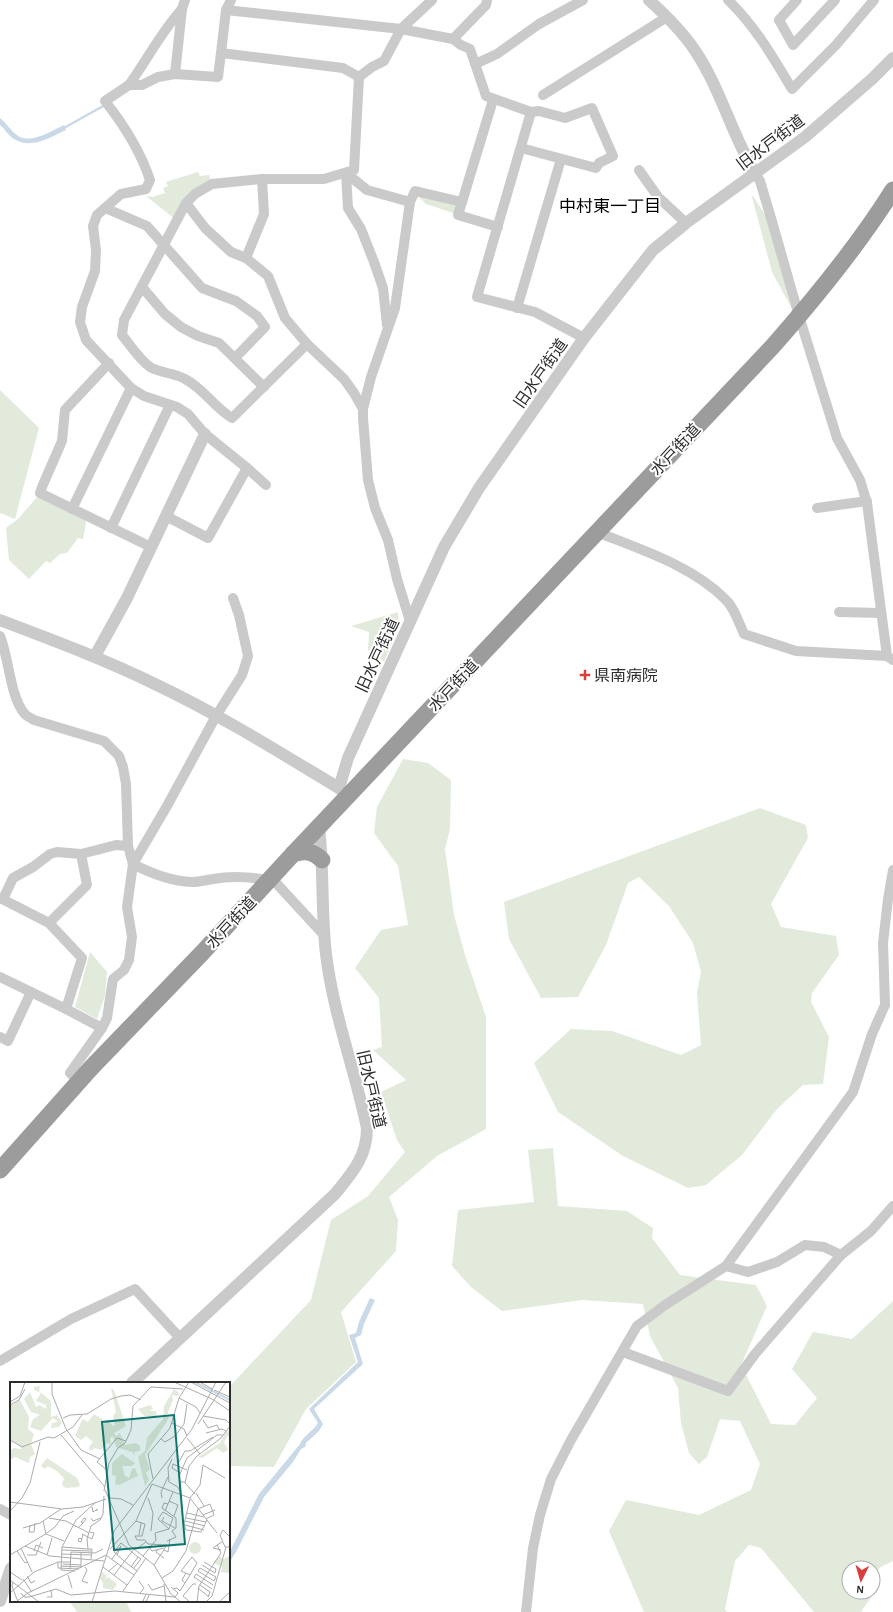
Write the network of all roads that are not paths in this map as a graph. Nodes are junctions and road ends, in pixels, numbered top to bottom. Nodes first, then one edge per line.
1 (231, 0) edge
2 (432, 0) edge
3 (487, 0) edge
4 (583, 0) edge
5 (649, 0) edge
6 (728, 0) edge
7 (797, 0) edge
8 (834, 0) edge
9 (874, 0) edge
10 (184, 5) edge
11 (226, 10) junction
12 (667, 17) junction
13 (401, 29) junction
14 (453, 39) junction
15 (221, 54) junction
16 (893, 58) edge
17 (475, 64) junction
18 (175, 74) junction
19 (359, 77) junction
20 (129, 85) junction
21 (543, 95) dead end
22 (493, 100) junction
23 (531, 112) junction
24 (521, 148) junction
25 (561, 159) junction
26 (639, 170) dead end
27 (346, 173) junction
28 (755, 173) junction
29 (262, 179) junction
30 (893, 190) edge
31 (410, 202) junction
32 (462, 202) junction
33 (186, 203) junction
34 (105, 208) junction
35 (686, 223) junction
36 (498, 227) junction
37 (164, 244) junction
38 (246, 258) junction
39 (142, 287) junction
40 (517, 308) junction
41 (799, 316) junction
42 (388, 329) junction
43 (584, 338) junction
44 (307, 344) junction
45 (235, 358) junction
46 (109, 363) junction
47 (264, 387) junction
48 (131, 388) junction
49 (170, 405) junction
50 (363, 409) junction
51 (205, 434) junction
52 (247, 468) junction
53 (266, 485) dead end
54 (867, 501) junction
55 (817, 508) dead end
56 (72, 509) junction
57 (166, 516) junction
58 (111, 528) junction
59 (597, 532) junction
60 (151, 547) junction
61 (233, 598) dead end
62 (839, 612) dead end
63 (881, 613) junction
64 (0, 620) edge
65 (410, 621) junction
66 (0, 636) edge
67 (95, 656) junction
68 (890, 658) edge
69 (216, 716) junction
70 (344, 792) junction
71 (319, 827) junction
72 (128, 846) junction
73 (81, 854) junction
74 (293, 854) junction
75 (322, 860) junction
76 (133, 864) junction
77 (893, 870) edge
78 (269, 880) junction
79 (1, 898) edge
80 (49, 923) junction
81 (324, 935) junction
82 (0, 977) edge
83 (31, 992) junction
84 (889, 1006) edge
85 (66, 1009) junction
86 (102, 1028) junction
87 (0, 1036) edge
88 (79, 1081) junction
89 (0, 1170) edge
90 (893, 1206) edge
91 (841, 1255) junction
92 (726, 1266) junction
93 (180, 1338) junction
94 (623, 1352) junction
95 (0, 1361) edge
96 (133, 1382) edge
97 (0, 1509) edge
98 (10, 1514) edge
99 (10, 1571) edge
100 (0, 1601) edge
101 (526, 1612) edge

1 - 11 street
2 - 13 street
3 - 14 street
4 - 17 street
5 - 12 street
6 - 9 street
7 - 8 street
10 - 18 street
10 - 20 street
11 - 13 street
11 - 15 street
12 - 21 street
12 - 28 street
13 - 14 street
13 - 19 street
14 - 17 street
15 - 18 street
15 - 19 street
16 - 28 street, 旧水戸街道
17 - 22 street
18 - 20 street
19 - 27 street
20 - 34 street
22 - 23 street
22 - 32 street
23 - 24 street
23 - 25 street
24 - 25 street
24 - 36 street
25 - 40 street
26 - 35 street
27 - 29 street
27 - 31 street
27 - 42 street
28 - 35 street, 旧水戸街道
28 - 41 street
29 - 33 street
29 - 38 street
30 - 41 highway, 水戸街道
31 - 32 street
31 - 42 street
32 - 36 street
33 - 37 street
33 - 38 street
34 - 37 street
34 - 46 street
35 - 43 street, 旧水戸街道
36 - 40 street
37 - 39 street
37 - 45 street
38 - 44 street
39 - 45 street
39 - 47 street
40 - 43 street
41 - 54 street
41 - 59 highway, 水戸街道
42 - 50 street
43 - 65 street, 旧水戸街道
44 - 47 street
44 - 50 street
45 - 47 street
46 - 48 street
46 - 56 street
48 - 49 street
48 - 56 street
49 - 51 street
49 - 58 street
50 - 65 street
51 - 52 street
51 - 57 street
52 - 53 street
52 - 57 street
54 - 55 street
54 - 63 street
56 - 58 street
57 - 60 street
58 - 60 street
59 - 68 street
59 - 70 highway, 水戸街道
60 - 67 street
61 - 69 street
62 - 63 street
63 - 68 street
64 - 67 street
65 - 70 street, 旧水戸街道
66 - 72 street
67 - 69 street
69 - 70 street
69 - 76 street
70 - 71 highway, 水戸街道
71 - 74 highway, 水戸街道
71 - 75 street, 旧水戸街道
72 - 73 street
72 - 76 street
73 - 79 street
73 - 80 street
74 - 75 highway
74 - 78 highway, 水戸街道
75 - 81 street, 旧水戸街道
76 - 78 street
76 - 86 street
77 - 84 street
78 - 81 street
78 - 88 highway, 水戸街道
79 - 80 street
80 - 85 street
81 - 93 street, 旧水戸街道
82 - 83 street
83 - 85 street
83 - 87 street
84 - 92 street
85 - 86 street
86 - 88 street
88 - 89 highway, 水戸街道
90 - 91 street
91 - 92 street
91 - 94 street
92 - 94 street
93 - 95 street
93 - 96 street, 旧水戸街道
94 - 101 street
97 - 98 street
99 - 100 street

